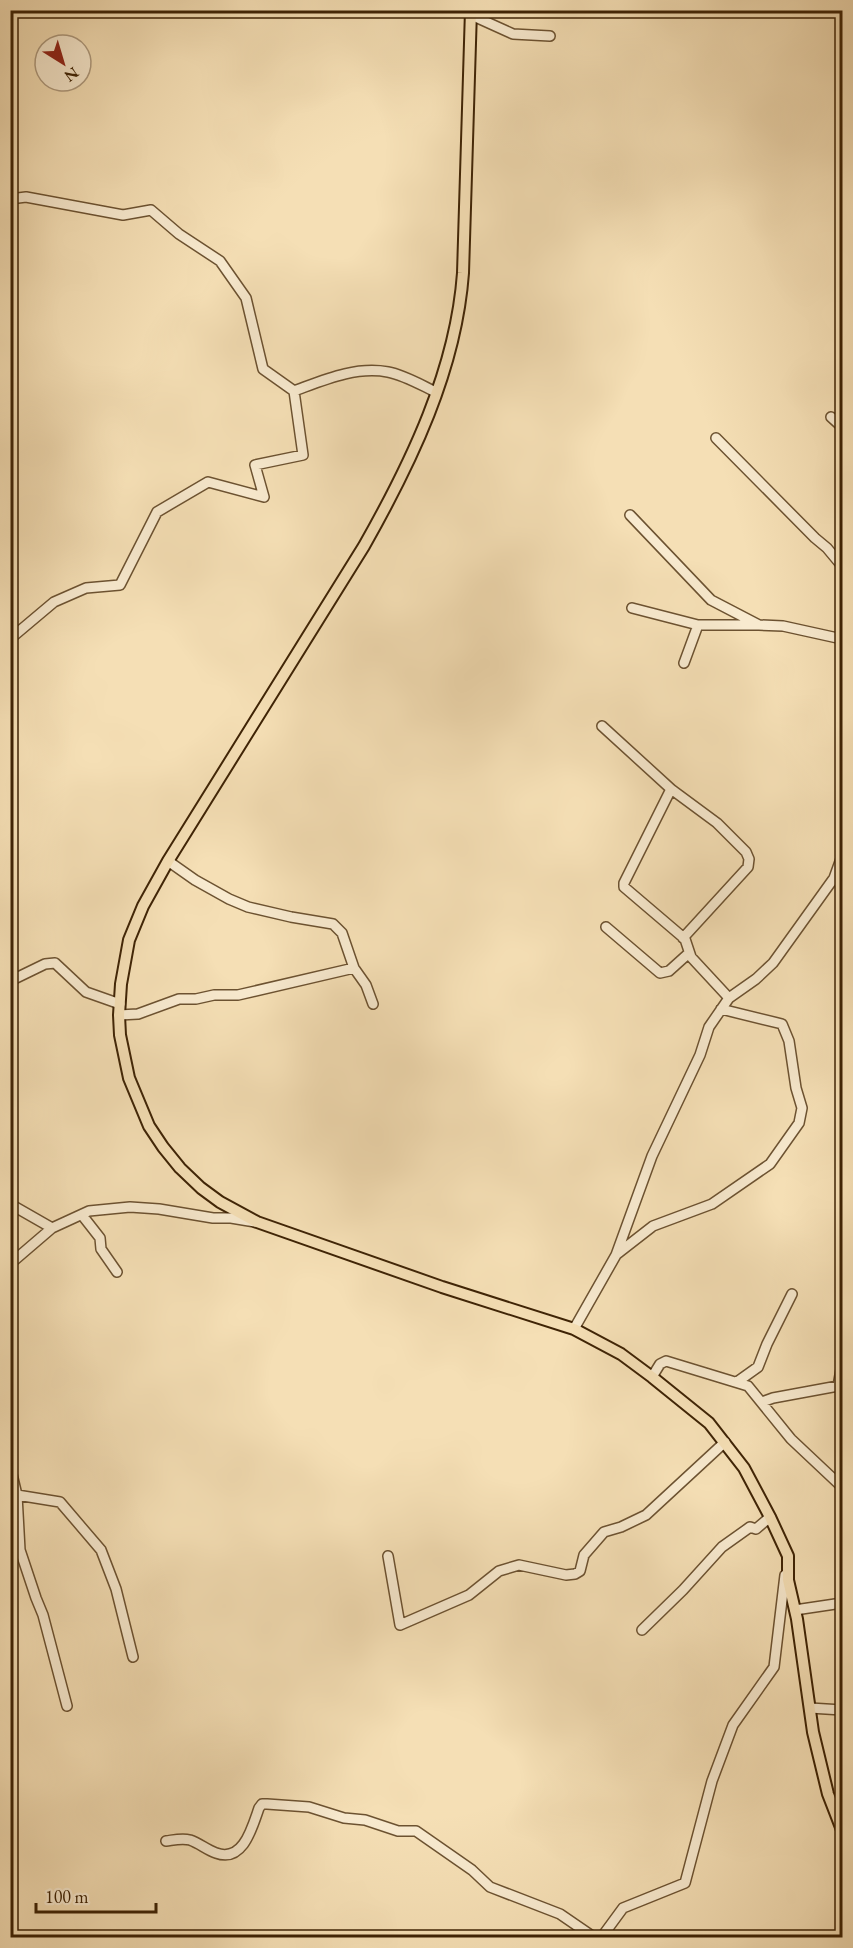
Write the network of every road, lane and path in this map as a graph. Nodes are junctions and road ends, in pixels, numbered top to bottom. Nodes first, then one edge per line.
1 (471, 13) edge
2 (550, 36) dead end
3 (10, 199) edge
4 (294, 391) junction
5 (436, 392) junction
6 (831, 417) dead end
7 (843, 427) edge
8 (716, 438) dead end
9 (630, 515) dead end
10 (843, 566) edge
11 (632, 608) dead end
12 (698, 625) junction
13 (759, 625) junction
14 (10, 639) edge
15 (843, 639) edge
16 (684, 663) dead end
17 (602, 726) dead end
18 (671, 789) junction
19 (168, 861) junction
20 (842, 862) edge
21 (606, 927) dead end
22 (684, 938) junction
23 (689, 953) junction
24 (354, 968) junction
25 (10, 981) edge
26 (729, 998) junction
27 (373, 1004) dead end
28 (119, 1009) junction
29 (721, 1010) junction
30 (10, 1204) edge
31 (82, 1215) junction
32 (257, 1222) junction
33 (52, 1228) junction
34 (616, 1255) junction
35 (10, 1264) edge
36 (117, 1272) dead end
37 (792, 1294) dead end
38 (574, 1329) junction
39 (843, 1364) edge
40 (10, 1374) edge
41 (652, 1377) junction
42 (736, 1382) junction
43 (762, 1402) junction
44 (10, 1434) edge
45 (725, 1442) junction
46 (10, 1466) edge
47 (843, 1487) edge
48 (17, 1495) junction
49 (770, 1517) junction
50 (388, 1556) dead end
51 (788, 1556) junction
52 (843, 1603) edge
53 (795, 1610) junction
54 (642, 1630) dead end
55 (134, 1656) dead end
56 (67, 1706) dead end
57 (810, 1708) junction
58 (843, 1710) edge
59 (843, 1830) edge
60 (166, 1842) dead end
61 (595, 1938) edge
62 (601, 1938) edge

1 - 2 street
1 - 5 main road
3 - 4 street
4 - 5 street
4 - 14 street
5 - 19 main road
6 - 7 street
8 - 10 street
9 - 13 street
11 - 12 street
12 - 13 street
12 - 16 street
13 - 15 street
17 - 18 street
18 - 22 street
18 - 22 street
19 - 24 street
19 - 28 main road
20 - 26 street
21 - 23 street
22 - 23 street
23 - 26 street
24 - 27 street
24 - 28 street
25 - 28 street
26 - 29 street
28 - 32 main road
29 - 34 street
29 - 34 street
30 - 33 street
31 - 32 street
31 - 33 street
31 - 36 street
32 - 38 main road
33 - 35 street
34 - 38 street
37 - 42 street
38 - 41 main road
39 - 43 street
40 - 44 street
41 - 42 street
41 - 45 main road
42 - 43 street
43 - 47 street
45 - 49 main road
45 - 50 street
46 - 48 street
48 - 55 street
48 - 56 street
49 - 51 main road
49 - 54 street
51 - 53 main road
51 - 62 street
52 - 53 street
53 - 57 main road
57 - 58 street
57 - 59 main road
60 - 61 street

